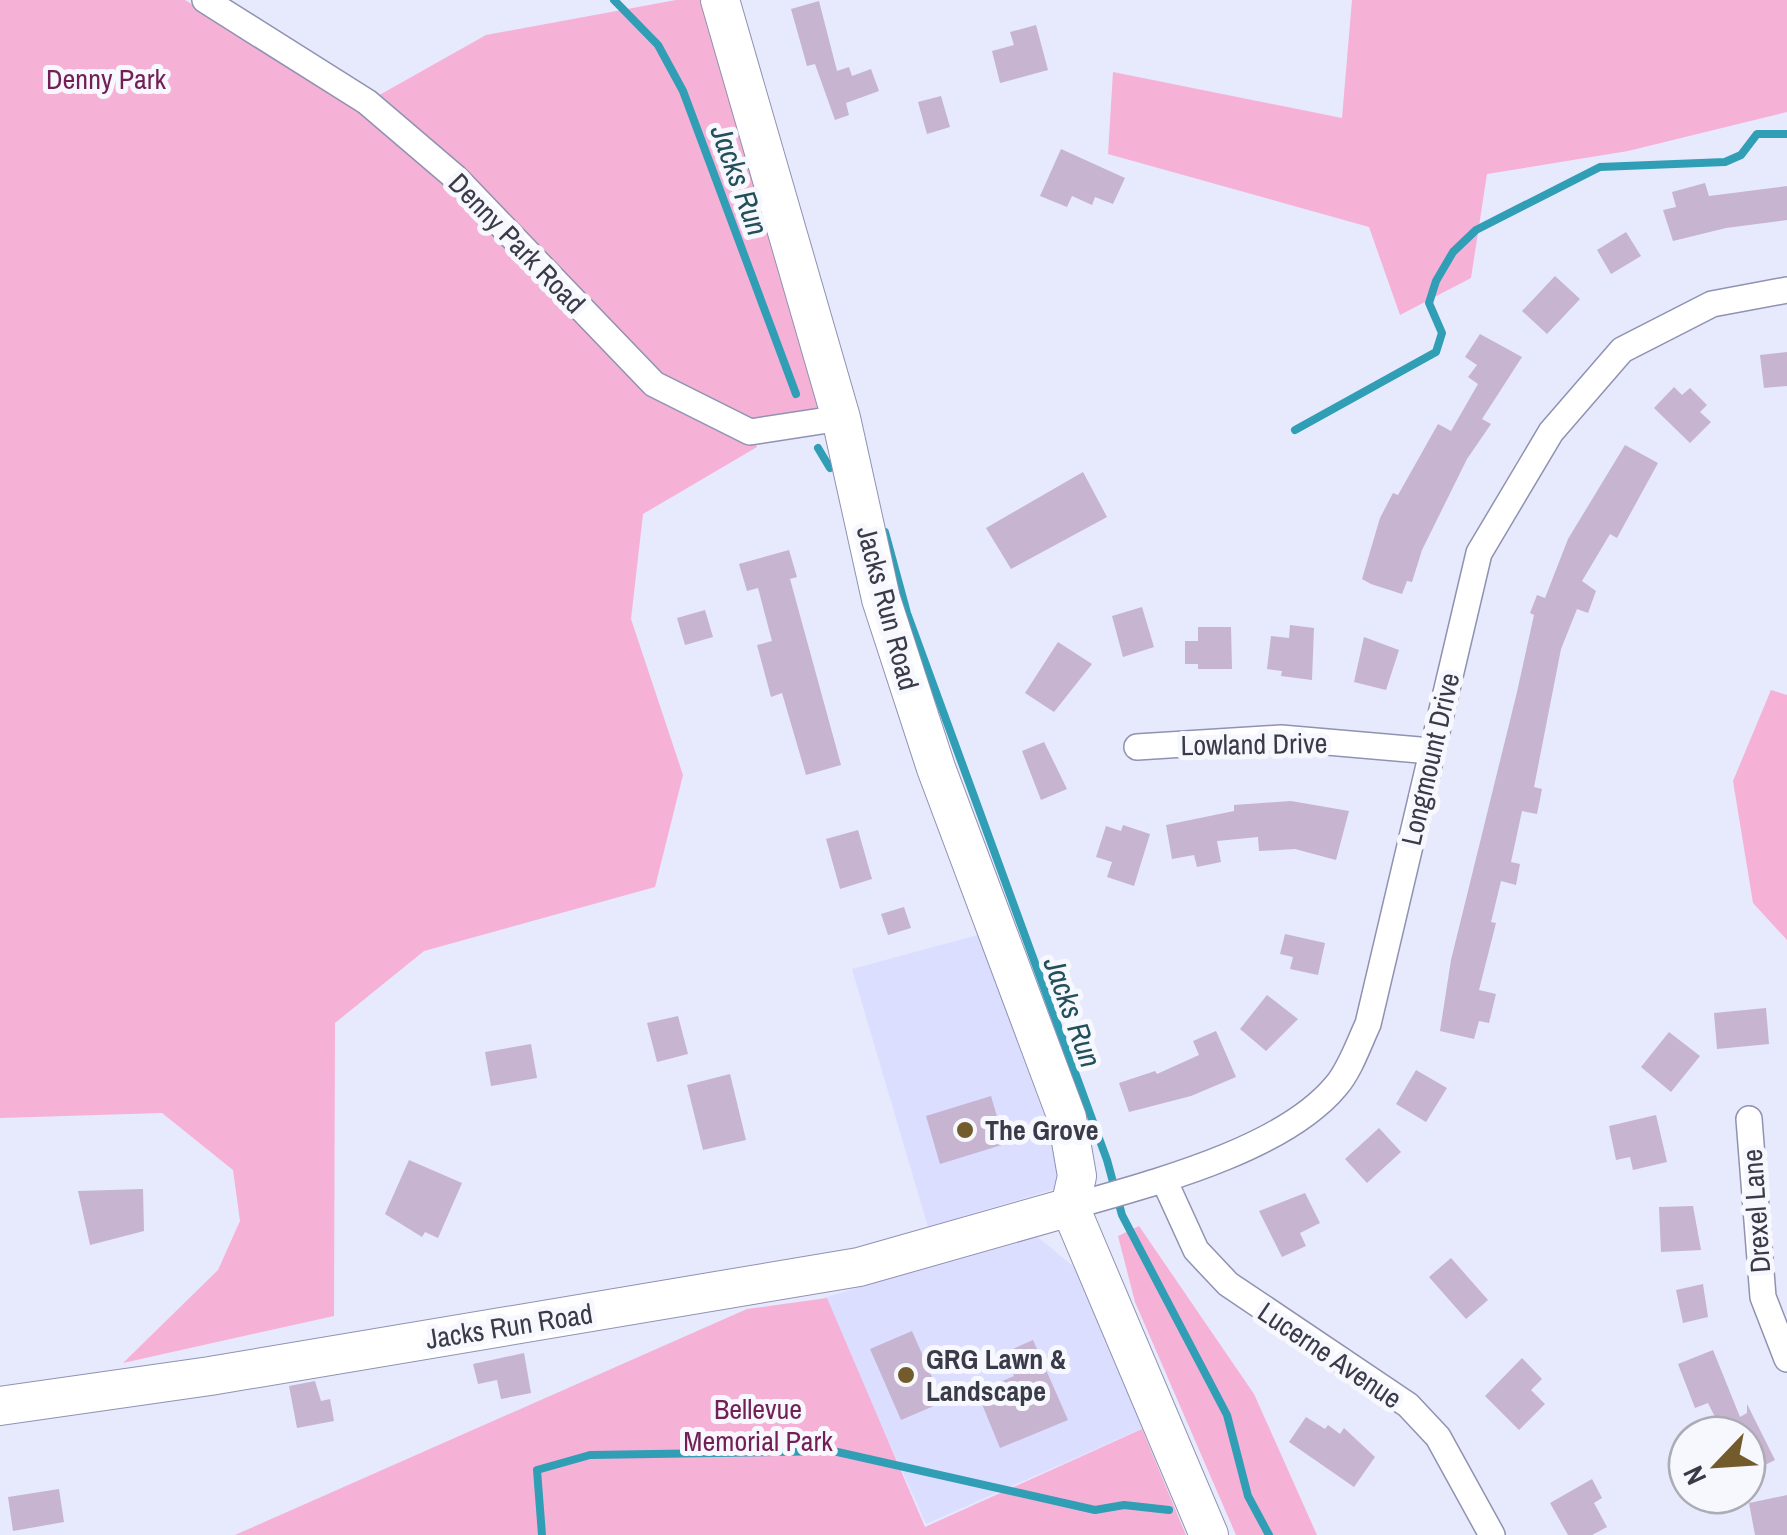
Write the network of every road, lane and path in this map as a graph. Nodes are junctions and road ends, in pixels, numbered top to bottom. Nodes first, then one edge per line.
1 (205, 0) edge
2 (720, 0) edge
3 (1787, 290) edge
4 (841, 418) junction
5 (1137, 746) dead end
6 (1431, 750) junction
7 (1749, 1119) dead end
8 (1164, 1180) junction
9 (1087, 1202) junction
10 (1787, 1359) edge
11 (0, 1406) edge
12 (1208, 1535) edge
13 (1492, 1535) edge

1 - 4 street, Denny Park Road
2 - 4 street, Jacks Run Road
3 - 6 street, Longmount Drive
4 - 9 street, Jacks Run Road
5 - 6 street, Lowland Drive
6 - 8 street, Longmount Drive
7 - 10 street, Drexel Lane
8 - 9 street, Longmount Drive
8 - 13 street, Lucerne Avenue
9 - 11 street, Jacks Run Road
9 - 12 street, Jacks Run Road

